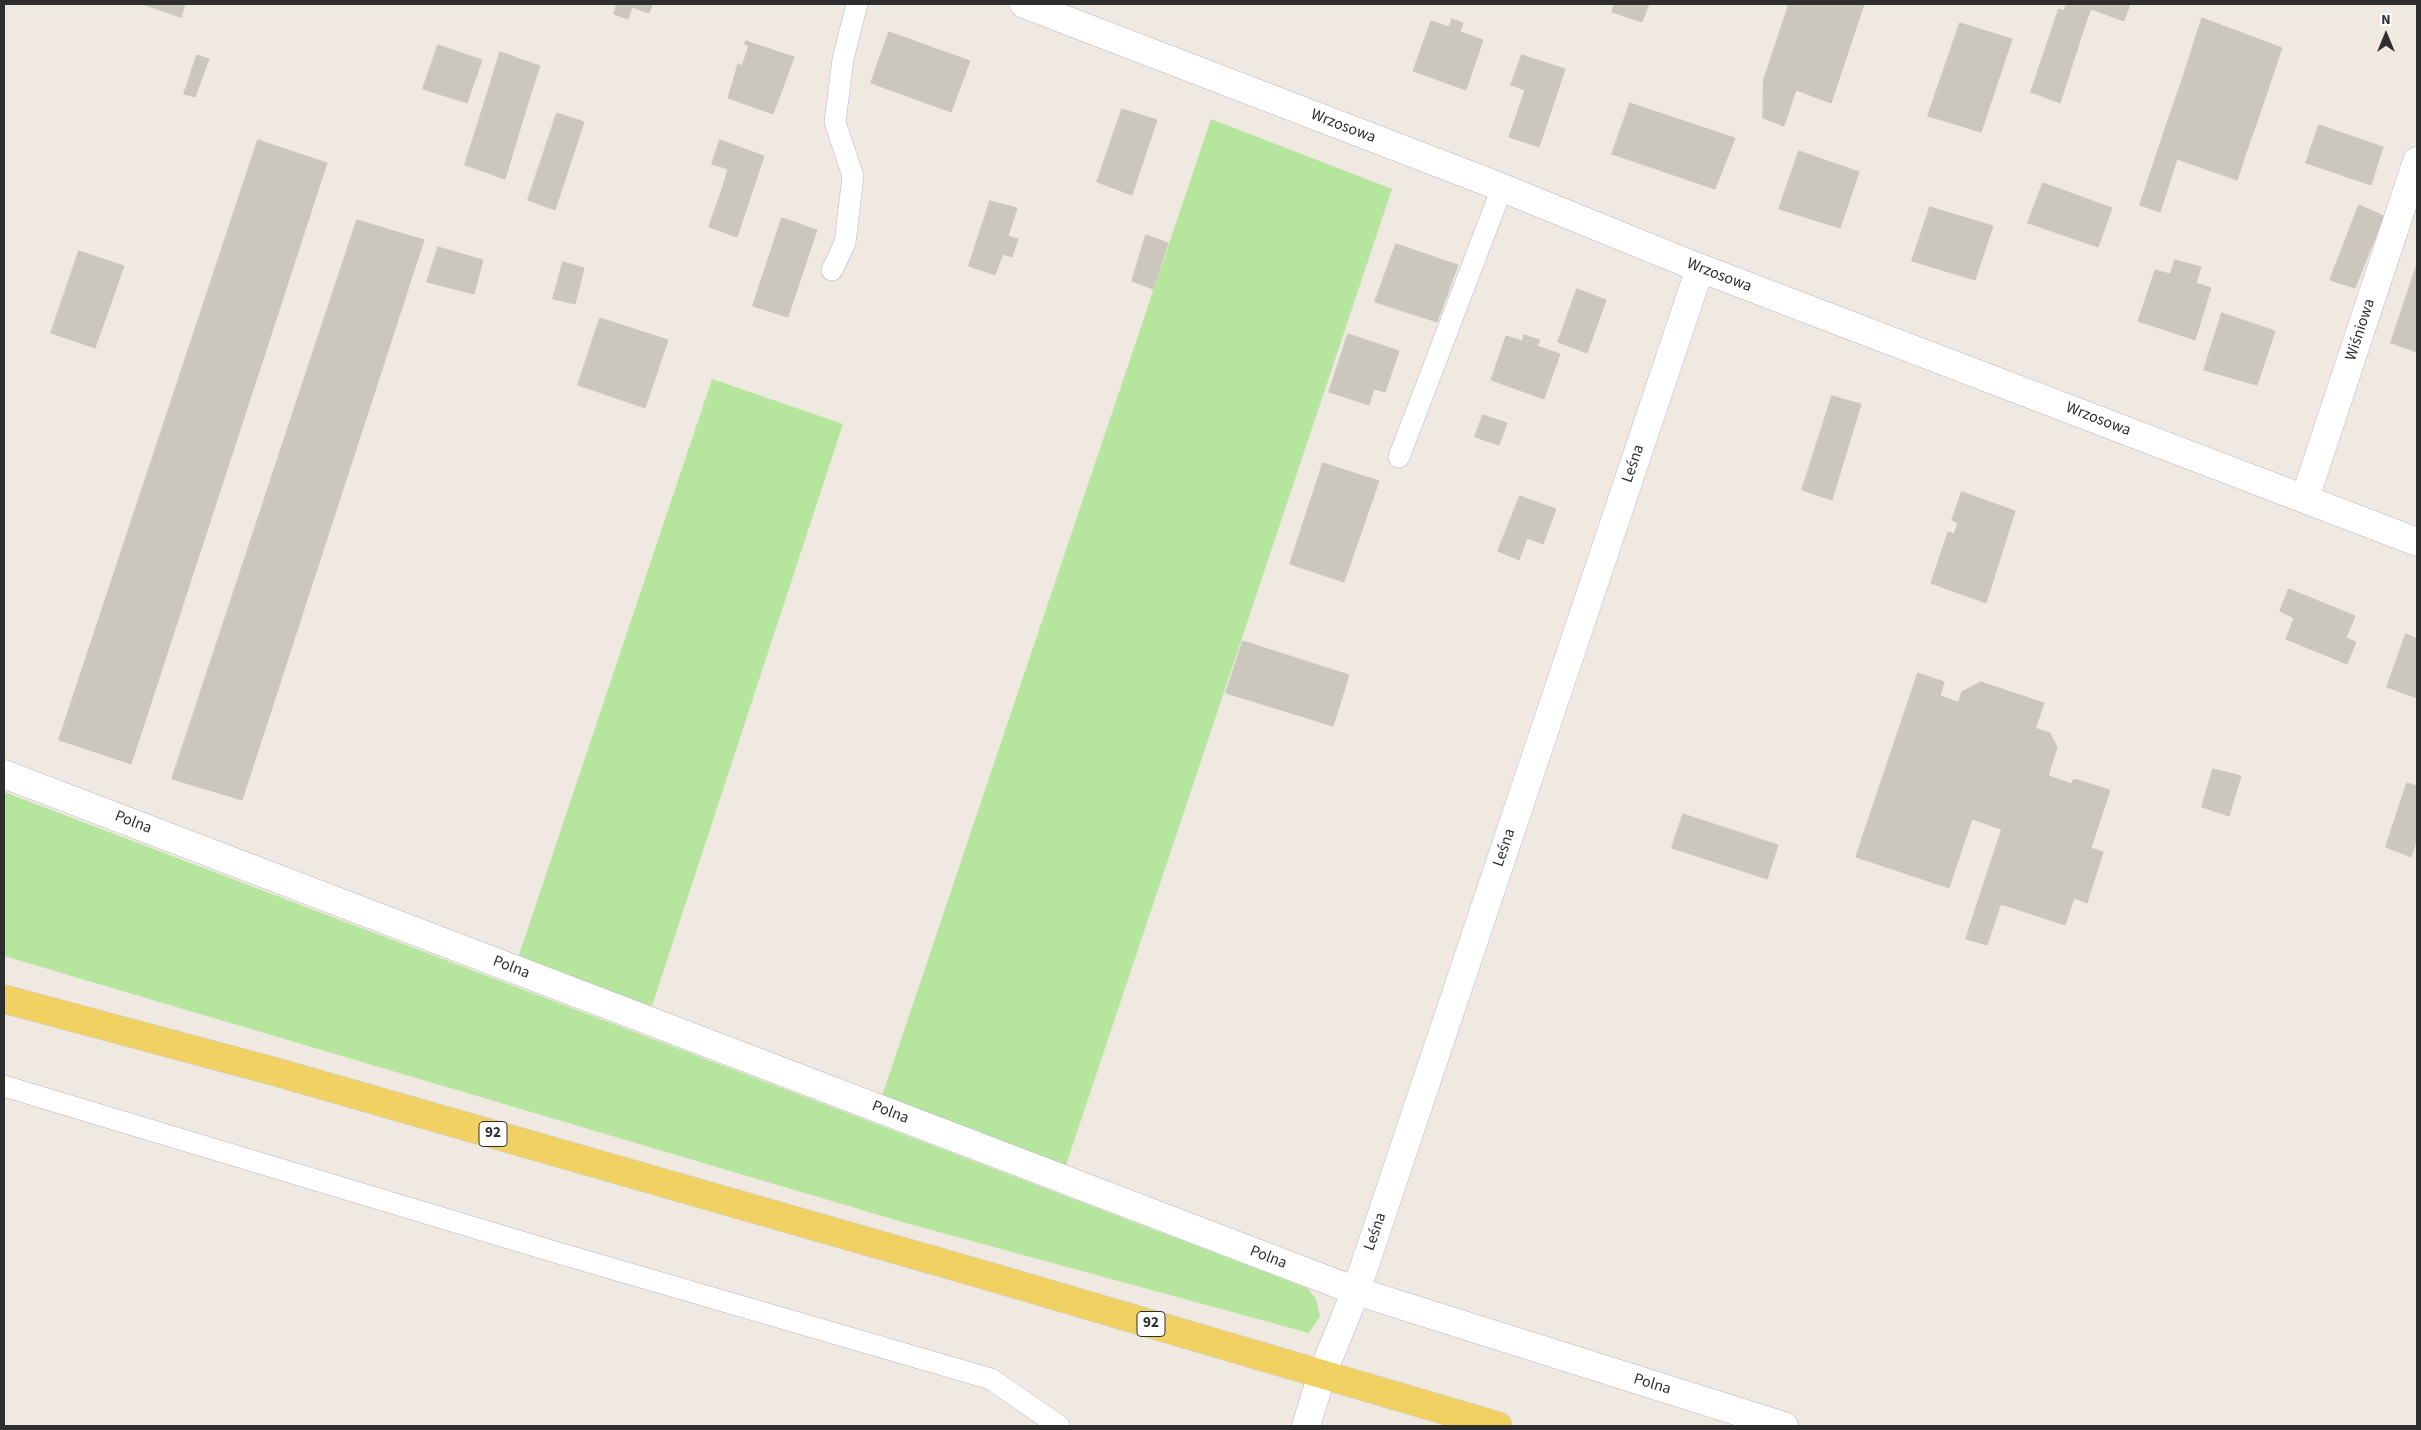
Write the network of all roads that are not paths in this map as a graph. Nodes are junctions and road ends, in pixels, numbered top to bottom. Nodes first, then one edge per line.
1 (857, 4) edge
2 (1024, 4) edge
3 (2417, 161) edge
4 (1502, 188) junction
5 (1700, 268) junction
6 (832, 270) dead end
7 (1399, 457) dead end
8 (2305, 498) junction
9 (2417, 542) edge
10 (4, 774) edge
11 (4, 999) edge
12 (4, 1086) edge
13 (1356, 1292) junction
14 (1322, 1374) junction
15 (1059, 1426) edge
16 (1306, 1426) edge
17 (1498, 1426) edge
18 (1784, 1426) edge

1 - 6 lane
2 - 4 street, Wrzosowa
3 - 8 street, Wiśniowa
4 - 5 street, Wrzosowa
4 - 7 lane
5 - 8 street, Wrzosowa
5 - 13 street, Leśna
8 - 9 street, Wrzosowa
10 - 13 street, Polna
11 - 14 main road, 92
12 - 15 lane
13 - 14 street, Leśna
13 - 18 street, Polna
14 - 16 street, Leśna
14 - 17 main road, 92

